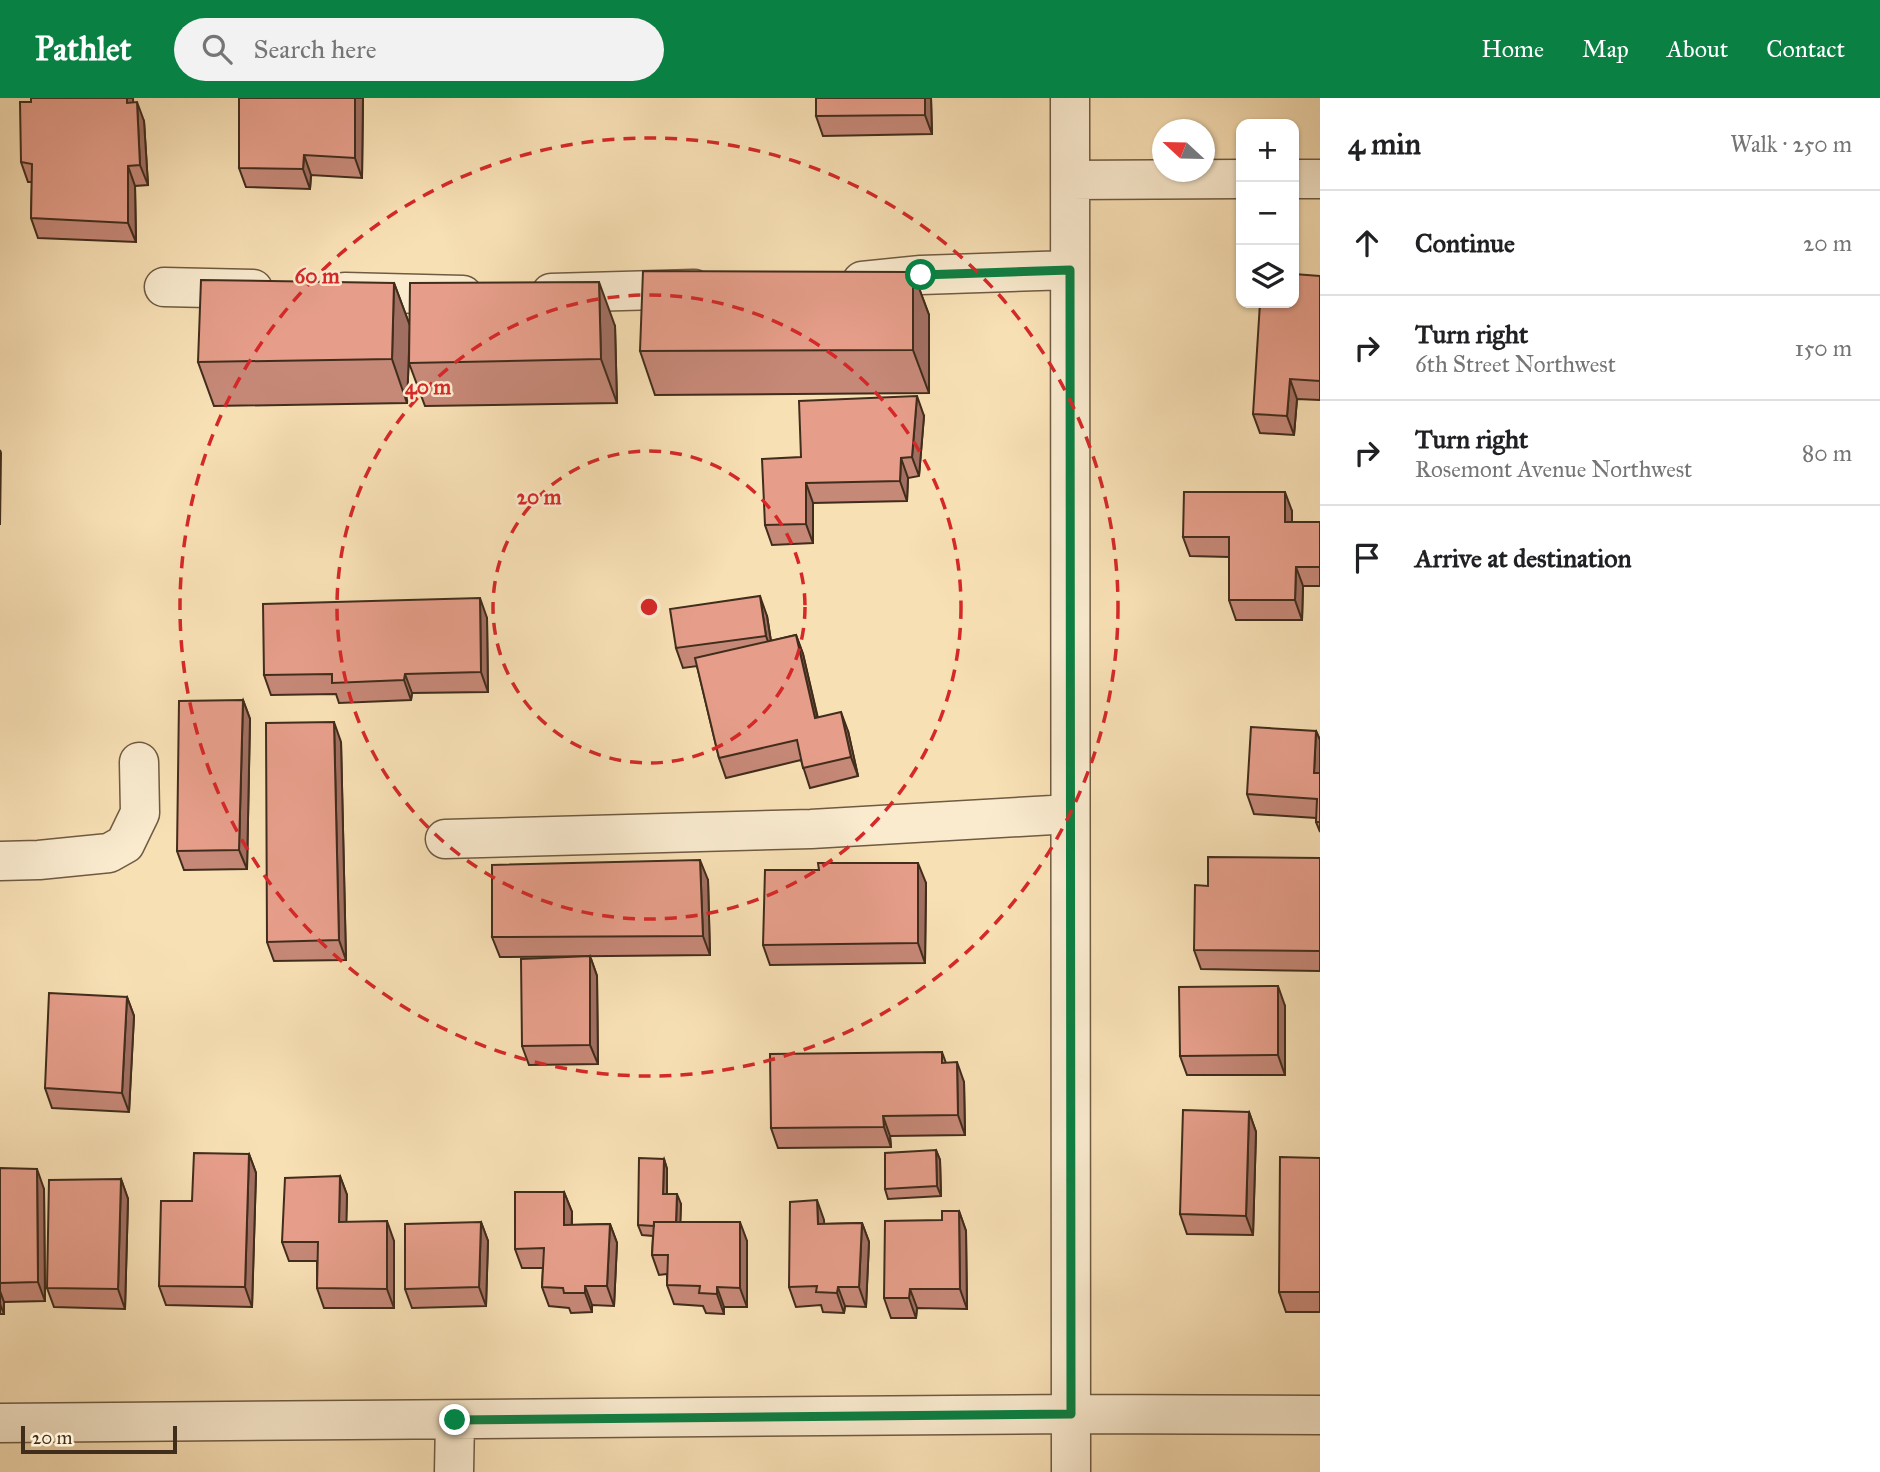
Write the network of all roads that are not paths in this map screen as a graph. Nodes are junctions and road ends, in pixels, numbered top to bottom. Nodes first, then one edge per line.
1 (1070, 98) edge
2 (1236, 179) edge
3 (1299, 179) edge
4 (1320, 179) edge
5 (1070, 180) junction
6 (1070, 270) junction
7 (829, 284) edge
8 (164, 287) dead end
9 (733, 287) edge
10 (139, 762) dead end
11 (1070, 814) junction
12 (445, 839) dead end
13 (0, 861) edge
14 (1071, 1414) junction
15 (1320, 1415) edge
16 (455, 1420) junction
17 (0, 1423) edge
18 (454, 1472) edge
19 (1071, 1472) edge

1 - 5 street
2 - 5 street
3 - 4 street
5 - 6 street
6 - 7 street
6 - 11 street
8 - 9 street
10 - 13 street
11 - 12 street
11 - 14 street
14 - 15 street
14 - 16 street
14 - 19 street
16 - 17 street
16 - 18 street

